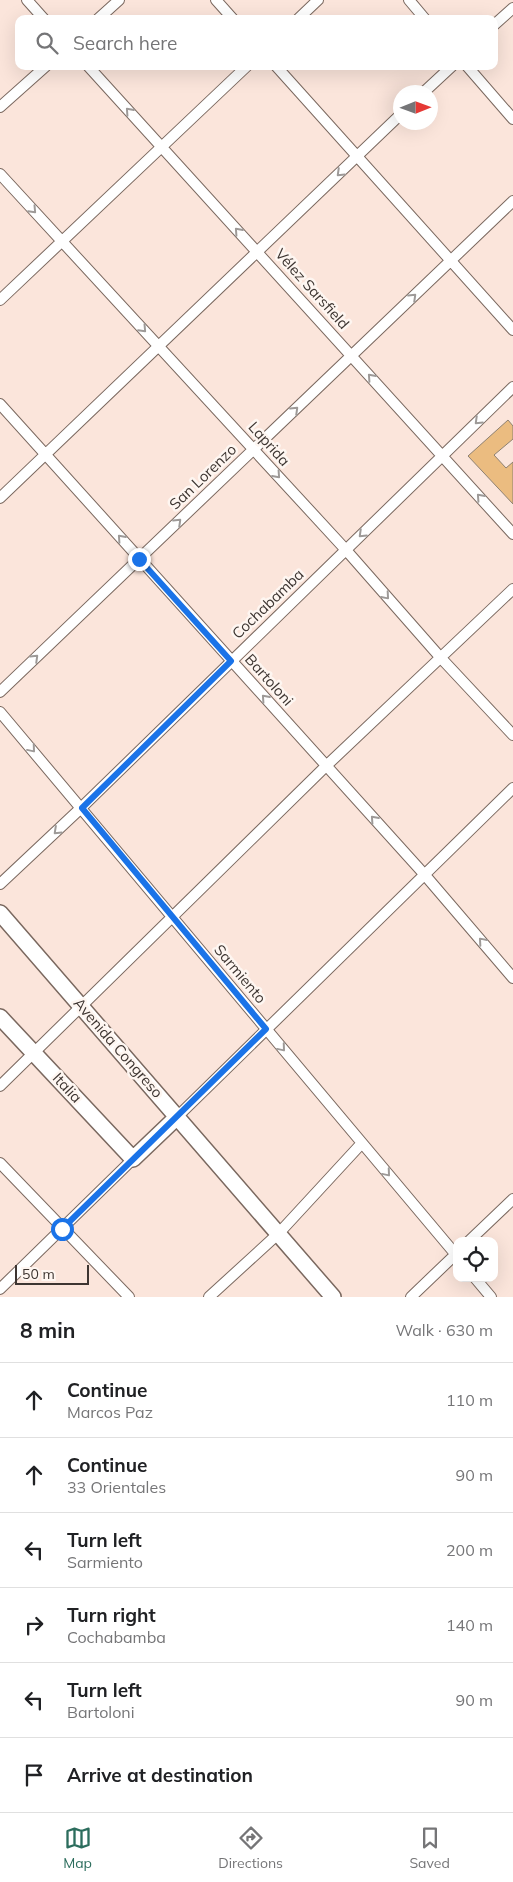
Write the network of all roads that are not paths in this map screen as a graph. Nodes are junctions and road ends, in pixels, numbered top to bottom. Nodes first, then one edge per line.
1 (27, 0) edge
2 (119, 0) edge
3 (216, 0) edge
4 (318, 0) edge
5 (409, 0) edge
6 (513, 8) edge
7 (40, 15) edge
8 (102, 15) edge
9 (229, 15) edge
10 (302, 15) edge
11 (422, 15) edge
12 (498, 22) edge
13 (42, 70) edge
14 (92, 70) edge
15 (243, 70) edge
16 (280, 70) edge
17 (448, 70) edge
18 (470, 70) edge
19 (432, 85) edge
20 (0, 107) edge
21 (513, 119) edge
22 (393, 122) edge
23 (162, 147) junction
24 (357, 157) junction
25 (0, 174) edge
26 (513, 201) edge
27 (62, 241) junction
28 (258, 252) junction
29 (451, 260) junction
30 (0, 300) edge
31 (513, 330) edge
32 (159, 347) junction
33 (352, 356) junction
34 (513, 387) edge
35 (0, 404) edge
36 (254, 449) junction
37 (46, 455) junction
38 (442, 456) junction
39 (0, 498) edge
40 (513, 534) edge
41 (346, 550) junction
42 (139, 559) junction
43 (513, 589) edge
44 (440, 657) junction
45 (231, 661) junction
46 (0, 692) edge
47 (0, 712) edge
48 (513, 735) edge
49 (326, 766) junction
50 (513, 788) edge
51 (82, 808) junction
52 (424, 874) junction
53 (0, 884) edge
54 (0, 913) edge
55 (173, 917) junction
56 (513, 978) edge
57 (81, 1006) junction
58 (0, 1017) edge
59 (266, 1029) junction
60 (34, 1053) junction
61 (0, 1086) edge
62 (177, 1117) junction
63 (362, 1143) junction
64 (133, 1159) junction
65 (0, 1163) edge
66 (513, 1199) edge
67 (62, 1229) junction
68 (279, 1233) junction
69 (473, 1237) edge
70 (453, 1250) edge
71 (453, 1257) edge
72 (478, 1282) edge
73 (0, 1290) edge
74 (129, 1297) edge
75 (209, 1297) edge
76 (333, 1297) edge
77 (411, 1297) edge
78 (491, 1297) edge

1 - 7 street
2 - 8 street
3 - 9 street
4 - 10 street
5 - 11 street
6 - 12 street
13 - 20 street
23 -> 14 street, Vélez Sarsfield
15 - 23 street
16 - 24 street
17 - 19 street
18 - 21 street
22 - 24 street
23 - 27 street
28 -> 23 street, Vélez Sarsfield
24 -> 28 street
24 - 29 street
25 -> 27 street, Laprida
26 - 29 street, San Lorenzo
27 - 30 street
27 -> 32 street, Laprida
28 - 32 street
28 - 33 street, Vélez Sarsfield
29 - 31 street
33 -> 29 street, San Lorenzo
32 - 36 street, Laprida
32 - 37 street
36 -> 33 street, San Lorenzo
38 -> 33 street, Vélez Sarsfield
34 -> 38 street, Cochabamba
35 - 37 street, Bartoloni
36 -> 41 street, Laprida
42 -> 36 street, San Lorenzo
37 - 39 street
42 -> 37 street, Bartoloni
40 -> 38 street, Vélez Sarsfield
38 -> 41 street, Cochabamba
41 -> 44 street, Laprida
41 - 45 street, Cochabamba
42 - 45 street, Bartoloni
46 -> 42 street, San Lorenzo
43 - 44 street
44 - 48 street, Laprida
44 - 49 street
49 -> 45 street, Bartoloni
45 - 51 street, Cochabamba
47 -> 51 street, Sarmiento
52 -> 49 street, Bartoloni
49 - 55 street
50 - 52 street
51 -> 53 street, Cochabamba
51 - 55 street, Sarmiento
56 -> 52 street, Bartoloni
52 - 59 street
54 - 57 street, Avenida Congreso
55 - 57 street
55 - 59 street, Sarmiento
57 - 60 street
57 - 62 street, Avenida Congreso
58 - 60 street, Italia
59 - 62 street
59 -> 63 street, Sarmiento
60 - 61 street
60 - 64 street, Italia
62 - 64 street
62 - 68 street, Avenida Congreso
63 - 68 street
63 -> 70 street, Sarmiento
64 - 67 street
65 - 67 street
66 - 69 street
67 - 73 street
67 - 74 street
68 - 75 street
68 - 76 street, Avenida Congreso
71 - 77 street
72 - 78 street

